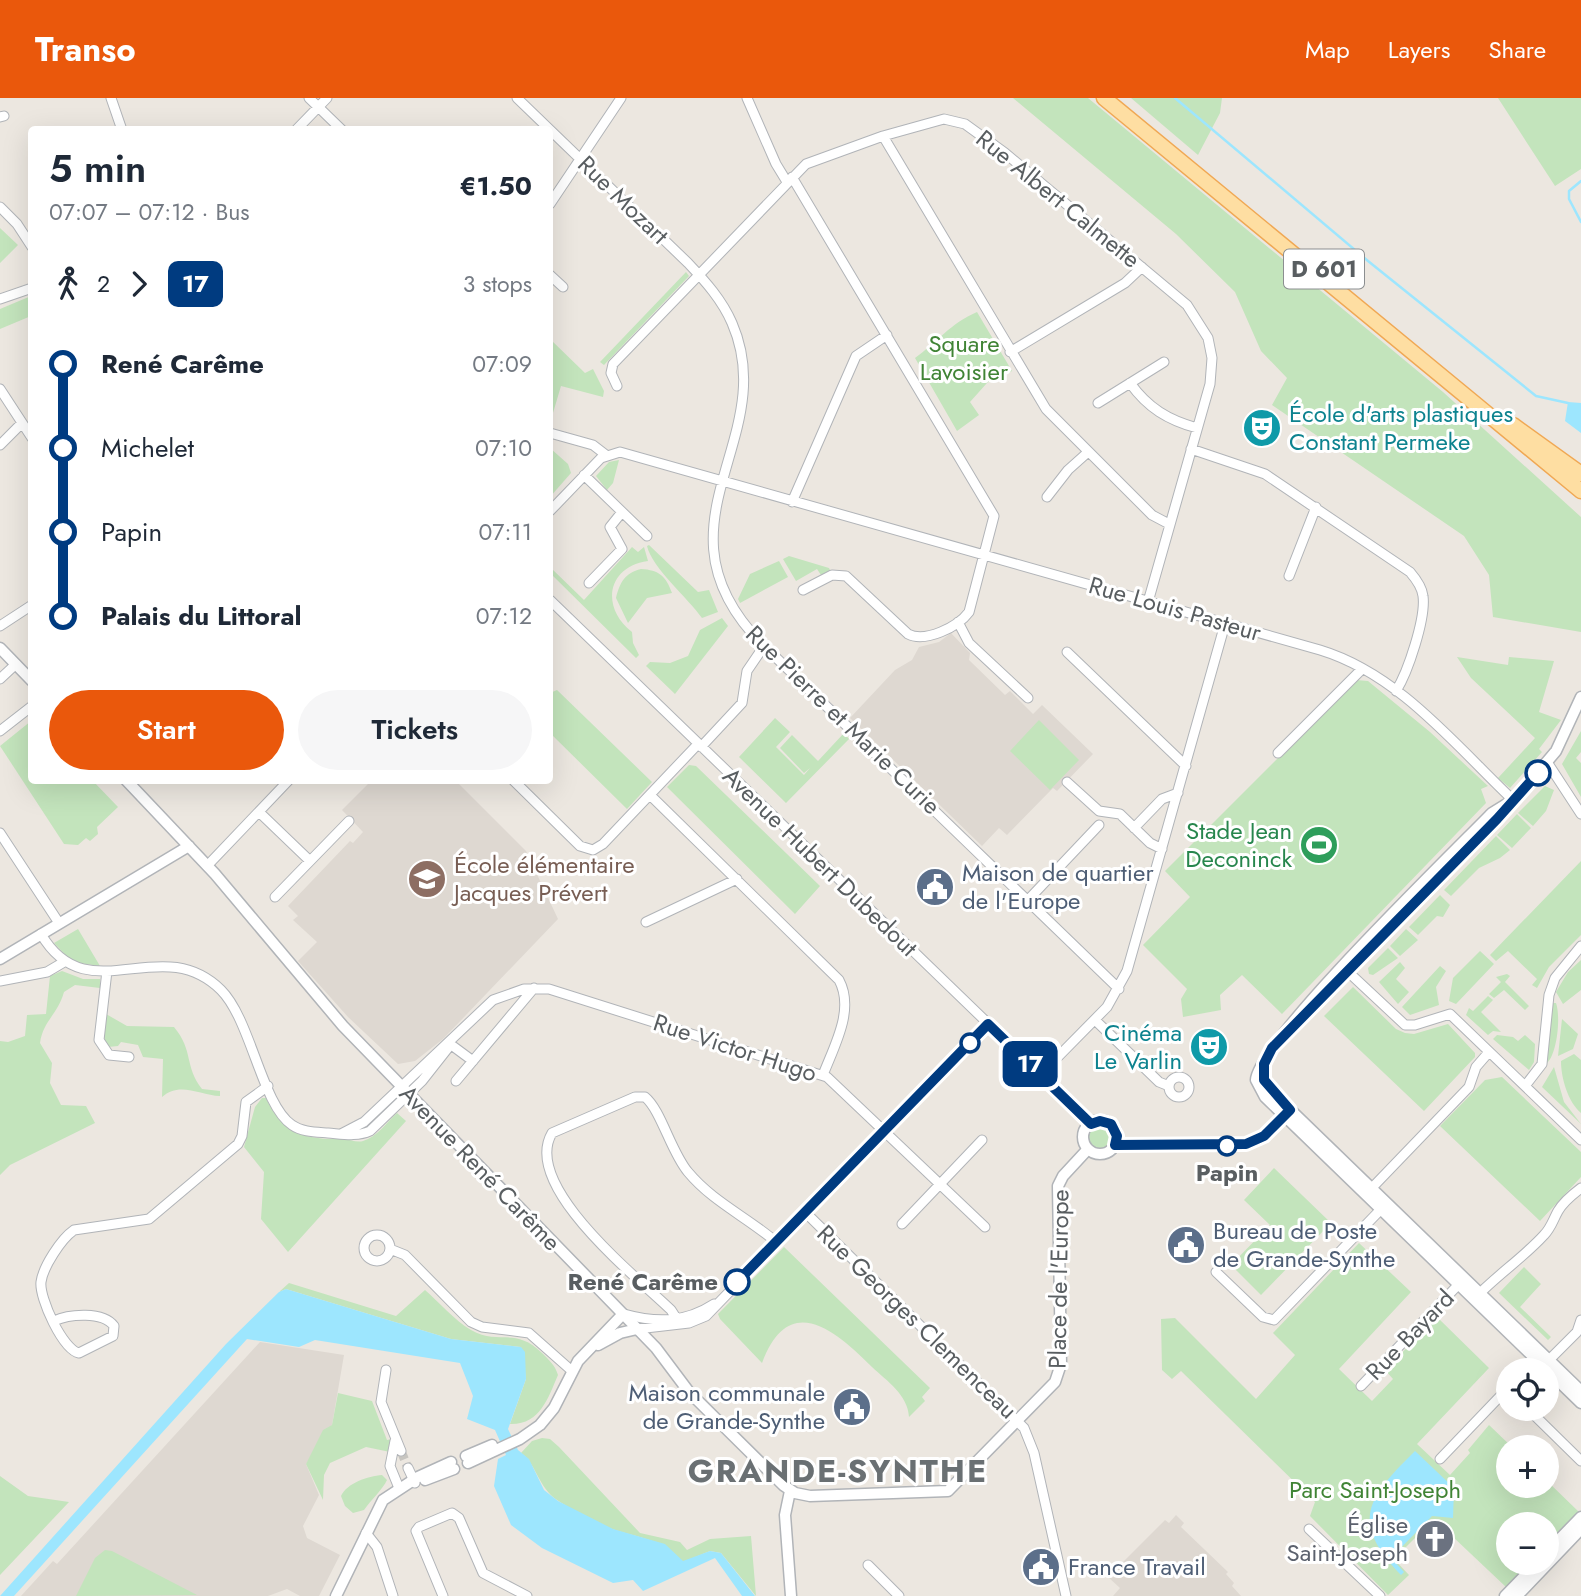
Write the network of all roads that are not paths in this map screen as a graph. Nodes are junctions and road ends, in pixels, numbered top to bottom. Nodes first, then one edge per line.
1 (111, 98) edge
2 (310, 98) edge
3 (327, 98) edge
4 (517, 98) edge
5 (621, 98) edge
6 (747, 98) edge
7 (1104, 98) edge
8 (1118, 98) edge
9 (318, 107) junction
10 (121, 126) edge
11 (300, 126) edge
12 (338, 126) edge
13 (546, 126) edge
14 (553, 133) edge
15 (883, 136) junction
16 (580, 159) junction
17 (790, 180) junction
18 (553, 200) edge
19 (0, 207) edge
20 (28, 240) edge
21 (1142, 267) junction
22 (698, 274) junction
23 (553, 278) edge
24 (562, 287) dead end
25 (28, 289) edge
26 (0, 299) edge
27 (887, 335) junction
28 (1010, 352) junction
29 (1164, 362) dead end
30 (1130, 383) junction
31 (617, 386) dead end
32 (0, 389) edge
33 (1098, 403) dead end
34 (22, 423) junction
35 (1197, 428) junction
36 (28, 432) edge
37 (553, 434) edge
38 (0, 445) edge
39 (1191, 449) junction
40 (1087, 453) junction
41 (606, 455) junction
42 (1581, 474) edge
43 (584, 475) junction
44 (722, 481) junction
45 (1581, 491) edge
46 (1047, 497) dead end
47 (792, 502) junction
48 (1315, 507) junction
49 (553, 508) edge
50 (622, 512) junction
51 (1169, 524) junction
52 (647, 536) dead end
53 (985, 556) junction
54 (1289, 576) dead end
55 (589, 583) dead end
56 (803, 590) dead end
57 (1148, 602) junction
58 (553, 603) edge
59 (28, 608) edge
60 (958, 622) junction
61 (1225, 624) junction
62 (0, 626) edge
63 (764, 646) junction
64 (0, 648) edge
65 (1067, 652) dead end
66 (16, 664) junction
67 (1362, 669) junction
68 (28, 677) edge
69 (0, 679) edge
70 (1396, 691) junction
71 (1581, 697) edge
72 (1028, 698) dead end
73 (28, 709) edge
74 (0, 732) edge
75 (700, 745) junction
76 (1278, 753) dead end
77 (1547, 762) junction
78 (1186, 766) junction
79 (1067, 782) dead end
80 (130, 784) edge
81 (285, 784) edge
82 (517, 784) edge
83 (1178, 793) junction
84 (650, 795) junction
85 (1513, 800) junction
86 (259, 812) junction
87 (1581, 814) edge
88 (349, 821) dead end
89 (1099, 825) dead end
90 (1134, 828) junction
91 (0, 833) edge
92 (189, 846) junction
93 (1162, 849) junction
94 (310, 861) junction
95 (207, 866) junction
96 (737, 879) junction
97 (275, 897) dead end
98 (1028, 900) junction
99 (646, 922) dead end
100 (59, 923) junction
101 (41, 934) junction
102 (1581, 946) edge
103 (0, 959) edge
104 (64, 962) junction
105 (1346, 970) junction
106 (107, 971) junction
107 (0, 981) edge
108 (534, 988) junction
109 (1119, 989) junction
110 (1095, 1020) junction
111 (988, 1024) junction
112 (457, 1035) junction
113 (450, 1044) junction
114 (1489, 1052) junction
115 (129, 1057) dead end
116 (473, 1061) junction
117 (1041, 1074) junction
118 (823, 1075) junction
119 (456, 1081) dead end
120 (268, 1086) junction
121 (400, 1086) junction
122 (1169, 1086) dead end
123 (1525, 1086) junction
124 (408, 1095) junction
125 (1287, 1113) junction
126 (1091, 1124) junction
127 (885, 1130) junction
128 (341, 1134) junction
129 (982, 1140) dead end
130 (1581, 1140) edge
131 (1115, 1145) junction
132 (1088, 1149) junction
133 (940, 1184) junction
134 (1581, 1188) edge
135 (1369, 1191) junction
136 (1384, 1206) junction
137 (805, 1212) junction
138 (902, 1224) dead end
139 (985, 1227) dead end
140 (776, 1242) junction
141 (390, 1249) dead end
142 (1216, 1272) dead end
143 (1459, 1284) junction
144 (1477, 1296) junction
145 (623, 1314) junction
146 (1581, 1320) edge
147 (54, 1321) junction
148 (679, 1322) junction
149 (637, 1328) junction
150 (582, 1357) junction
151 (1541, 1358) edge
152 (1543, 1358) edge
153 (386, 1370) dead end
154 (572, 1371) junction
155 (1559, 1373) edge
156 (1559, 1378) edge
157 (1361, 1386) dead end
158 (1581, 1391) edge
159 (1496, 1401) edge
160 (1581, 1402) edge
161 (1018, 1420) junction
162 (1540, 1421) edge
163 (396, 1439) junction
164 (401, 1451) tunnel mouth
165 (467, 1459) dead end
166 (1440, 1459) dead end
167 (1581, 1461) edge
168 (453, 1465) dead end
169 (408, 1468) tunnel mouth
170 (414, 1481) junction
171 (399, 1488) junction
172 (790, 1491) junction
173 (1581, 1517) edge
174 (1310, 1529) dead end
175 (1581, 1529) edge
176 (366, 1533) junction
177 (1559, 1540) edge
178 (868, 1565) dead end
179 (1525, 1575) edge
180 (336, 1596) edge
181 (393, 1596) edge
182 (443, 1596) edge
183 (527, 1596) edge
184 (791, 1596) edge
185 (899, 1596) edge
186 (1066, 1596) edge
187 (1380, 1596) edge
188 (1505, 1596) edge
189 (1517, 1596) edge

1 - 10 street
2 - 9 street
3 - 9 street
4 - 13 street, Rue Mozart
5 - 16 street
6 - 17 street
7 - 45 main road, D 601
8 - 42 main road, D 601
9 - 11 street
9 - 12 street
14 - 16 street, Rue Mozart
15 - 17 street, Rue Albert Calmette
15 - 21 street, Rue Albert Calmette
15 - 28 street
16 - 18 street
16 - 22 street, Rue Mozart
17 - 22 street, Rue Albert Calmette
17 - 27 street
19 - 20 street
21 - 28 street
21 - 35 street, Rue Albert Calmette
22 - 31 street, Rue Albert Calmette
22 - 44 street, Rue Pierre et Marie Curie
23 - 24 street
25 - 26 street
27 - 47 street
27 - 53 street
28 - 40 street
29 - 30 street
30 - 33 street
30 - 35 street
32 - 34 street
34 - 36 street
34 - 38 street
35 - 39 street, Rue Albert Calmette
37 - 41 street
39 - 48 street
39 - 51 street, Rue Albert Calmette
40 - 46 street
40 - 51 street
41 - 43 street
41 - 44 street, Rue Louis Pasteur
43 - 49 street
43 - 50 street
44 - 47 street, Rue Louis Pasteur
44 - 63 street, Rue Pierre et Marie Curie
47 - 53 street, Rue Louis Pasteur
48 - 54 street
48 - 70 street
50 - 52 street
50 - 55 street
51 - 57 street, Rue Albert Calmette
53 - 57 street, Rue Louis Pasteur
53 - 60 street
56 - 60 street
57 - 61 street, Rue Louis Pasteur
58 - 75 street, Avenue Hubert Dubedout
59 - 62 street
60 - 72 street
61 - 67 street, Rue Louis Pasteur
61 - 78 street
63 - 75 street
63 - 98 street, Rue Pierre et Marie Curie
64 - 66 street
65 - 78 street
66 - 68 street
66 - 69 street
67 - 70 street, Rue Louis Pasteur
67 - 76 street
70 - 85 street, Rue Louis Pasteur
71 - 77 street
73 - 74 street
75 - 84 street
75 - 111 street, Avenue Hubert Dubedout
77 - 85 street
77 - 87 street
78 - 83 street
79 - 90 street
80 - 92 street, Avenue René Carême
81 - 86 street
82 - 84 street
83 - 90 street
83 - 93 street
84 - 96 street
85 - 105 street
86 - 94 street
86 - 95 street
88 - 94 street
89 - 98 street
90 - 93 street
91 - 100 street
92 - 95 street, Avenue René Carême
92 - 100 street
93 - 109 street
94 - 97 street
95 - 121 street, Avenue René Carême
96 - 99 street
96 - 118 street
98 - 109 street, Rue Pierre et Marie Curie
100 - 101 street
101 - 103 street
101 - 104 street
102 - 123 street
104 - 106 street, Rue Victor Hugo
104 - 107 street
105 - 114 street
105 - 125 street
106 - 115 street
106 - 120 street, Rue Victor Hugo
108 - 112 street, Rue Victor Hugo
108 - 116 street
108 - 118 street, Rue Victor Hugo
109 - 110 street
110 - 117 street
110 - 122 street
111 - 117 street, Avenue Hubert Dubedout
111 - 127 street
112 - 113 street, Rue Victor Hugo
112 - 121 street, Rue Victor Hugo
113 - 116 street
113 - 124 street, Rue Victor Hugo
114 - 123 street
114 - 135 street
116 - 119 street
117 - 126 street, Avenue Hubert Dubedout
118 - 127 street, Rue Victor Hugo
120 - 128 street, Rue Victor Hugo
120 - 147 street
121 - 124 street, Avenue René Carême
121 - 128 street, Rue Victor Hugo
123 - 130 street
124 - 128 street, Rue Victor Hugo
124 - 145 street, Avenue René Carême
125 - 131 street
125 - 135 street
126 - 131 street
126 - 132 street
127 - 133 street, Rue Victor Hugo
127 - 137 street
129 - 133 street
131 - 132 street
132 - 161 street, Place de l'Europe
133 - 138 street
133 - 139 street, Rue Victor Hugo
134 - 144 street
135 - 136 street
136 - 142 street
136 - 143 street
136 - 144 street
137 - 140 street
137 - 161 street, Rue Georges Clemenceau
140 - 148 street
140 - 148 street
141 - 154 street
143 - 144 street
143 - 157 street, Rue Bayard
144 - 151 street
145 - 148 street
145 - 149 street, Avenue René Carême
145 - 150 street
146 - 152 street
147 - 147 street
148 - 149 street
149 - 150 street
149 - 172 street, Avenue René Carême
150 - 154 street
153 - 163 street
154 - 165 street
155 - 158 street
156 - 160 street
159 - 166 street
161 - 172 street, Place de l'Europe
161 - 186 street, Rue Georges Clemenceau
162 - 167 street
163 - 164 street
163 - 171 street
168 - 170 street
169 - 170 street
170 - 171 street
171 - 176 street
172 - 184 street
173 - 177 street
174 - 187 street
175 - 189 street
176 - 180 street
176 - 181 street
178 - 185 street
179 - 188 street
182 - 183 street

